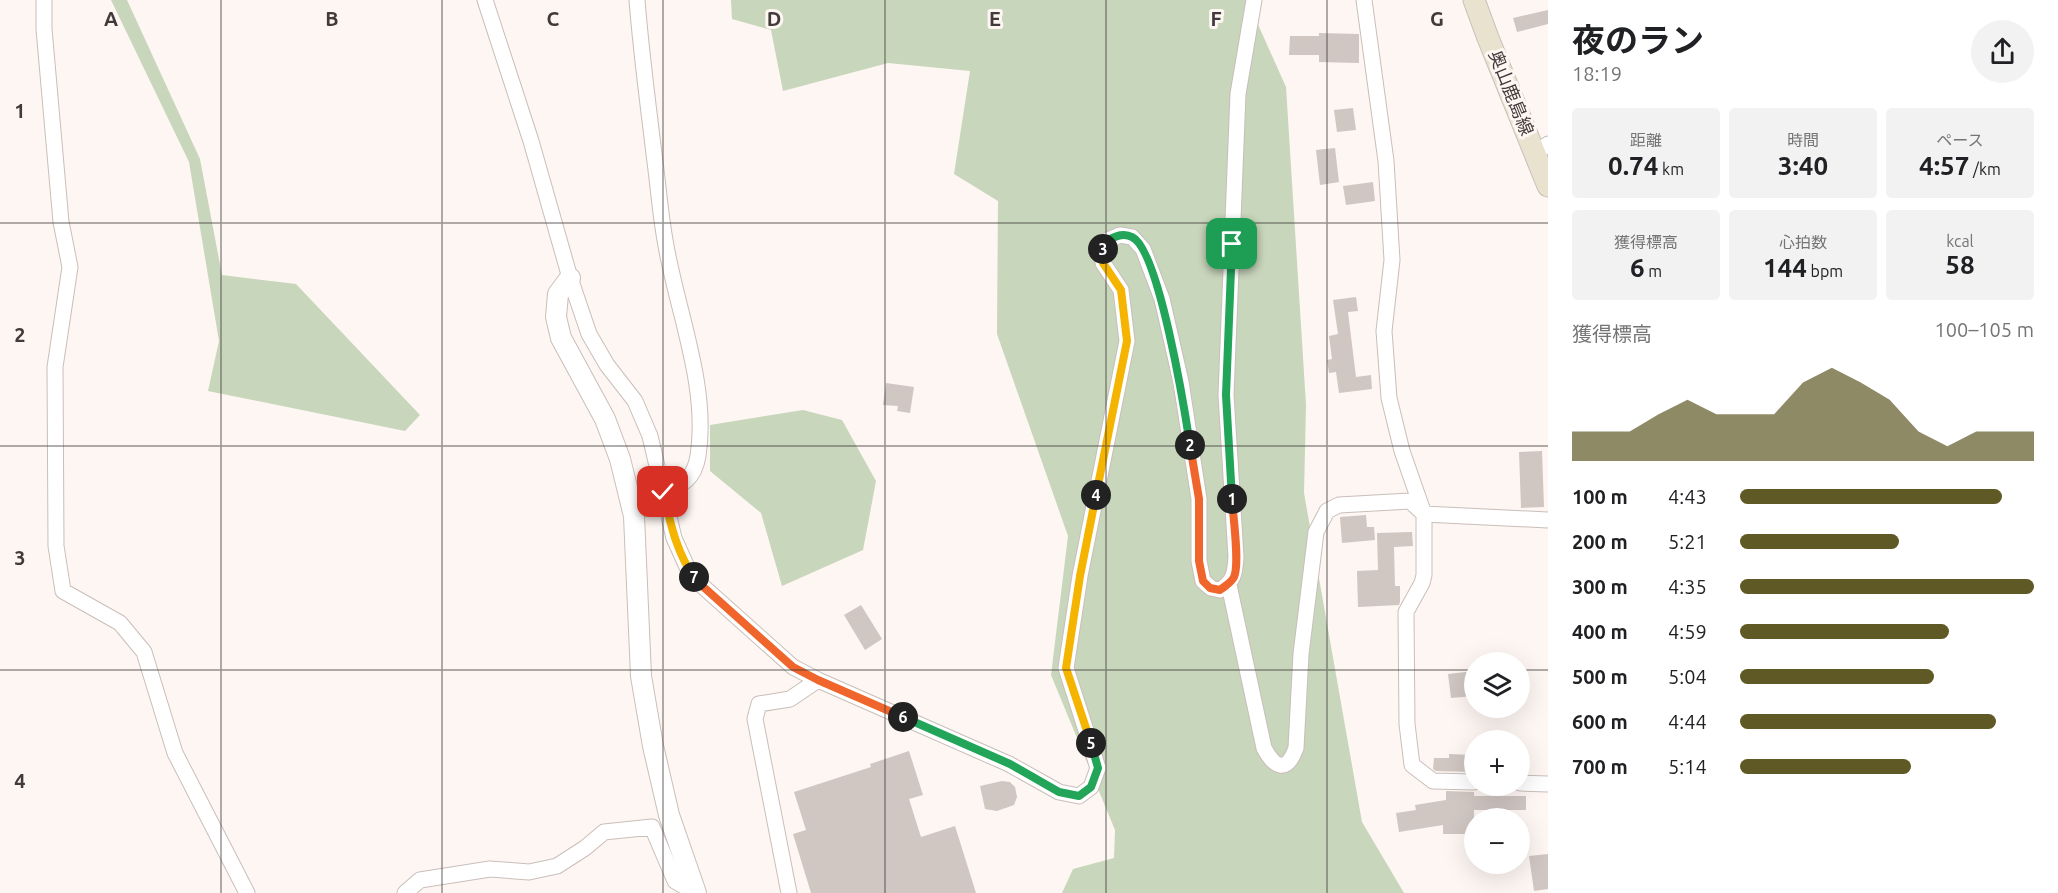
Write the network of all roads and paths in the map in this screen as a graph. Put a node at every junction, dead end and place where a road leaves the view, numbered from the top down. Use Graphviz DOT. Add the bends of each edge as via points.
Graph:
graph roads {
  1 [pos="44,0"];
  2 [pos="485,0"];
  3 [pos="637,0"];
  4 [pos="1254,0"];
  5 [pos="1364,0"];
  6 [pos="1474,0"];
  7 [pos="1542,149"];
  8 [pos="1548,186"];
  9 [pos="570,278"];
  10 [pos="663,492"];
  11 [pos="1424,514"];
  12 [pos="1548,520"];
  13 [pos="1228,585"];
  14 [pos="818,680"];
  15 [pos="1464,782"];
  16 [pos="1530,783"];
  17 [pos="1548,784"];
  18 [pos="247,893"];
  19 [pos="405,893"];
  20 [pos="695,893"];
  21 [pos="789,893"];
  1 -- 18 [label="street" via="61,222 70,267 55,367 56,546 63,591 120,623 144,652 175,753"];
  2 -- 9 [label="street"];
  3 -- 10 [label="street" via="665,241 699,408 698,456 692,475 683,485"];
  4 -- 13 [label="street" via="1238,93 1226,395 1236,557 1235,576"];
  5 -- 11 [label="street" via="1386,161 1392,260 1384,331 1389,398"];
  6 -- 7 [label="main road, 奥山鹿島線" via="1488,38"];
  7 -- 8 [label="main road, 奥山鹿島線"];
  9 -- 10 [label="street" via="589,334 635,401 650,436"];
  9 -- 20 [label="street" via="558,294 556,317 561,338 605,419 634,516 641,676 669,815"];
  10 -- 14 [label="street" via="674,538 699,583 793,667"];
  11 -- 12 [label="street"];
  11 -- 13 [label="street" via="1410,501 1339,505 1327,511 1316,532 1301,654 1296,748 1292,760 1285,765 1278,766 1270,760 1264,748"];
  11 -- 15 [label="street" via="1424,575 1406,612 1407,724 1412,765 1433,781"];
  13 -- 14 [label="street" via="1220,590 1203,581 1199,561 1199,499 1181,381 1164,309 1143,249 1132,237 1120,235 1103,245 1103,263 1121,290 1127,341 1080,576 1066,668 1098,768 1091,787 1079,796 1059,792 1010,764"];
  14 -- 21 [label="street" via="790,699 759,704 755,719"];
  16 -- 17 [label="street"];
  19 -- 20 [label="street" via="420,880 490,869 529,872 557,866 604,832 652,827 675,881"];
}
